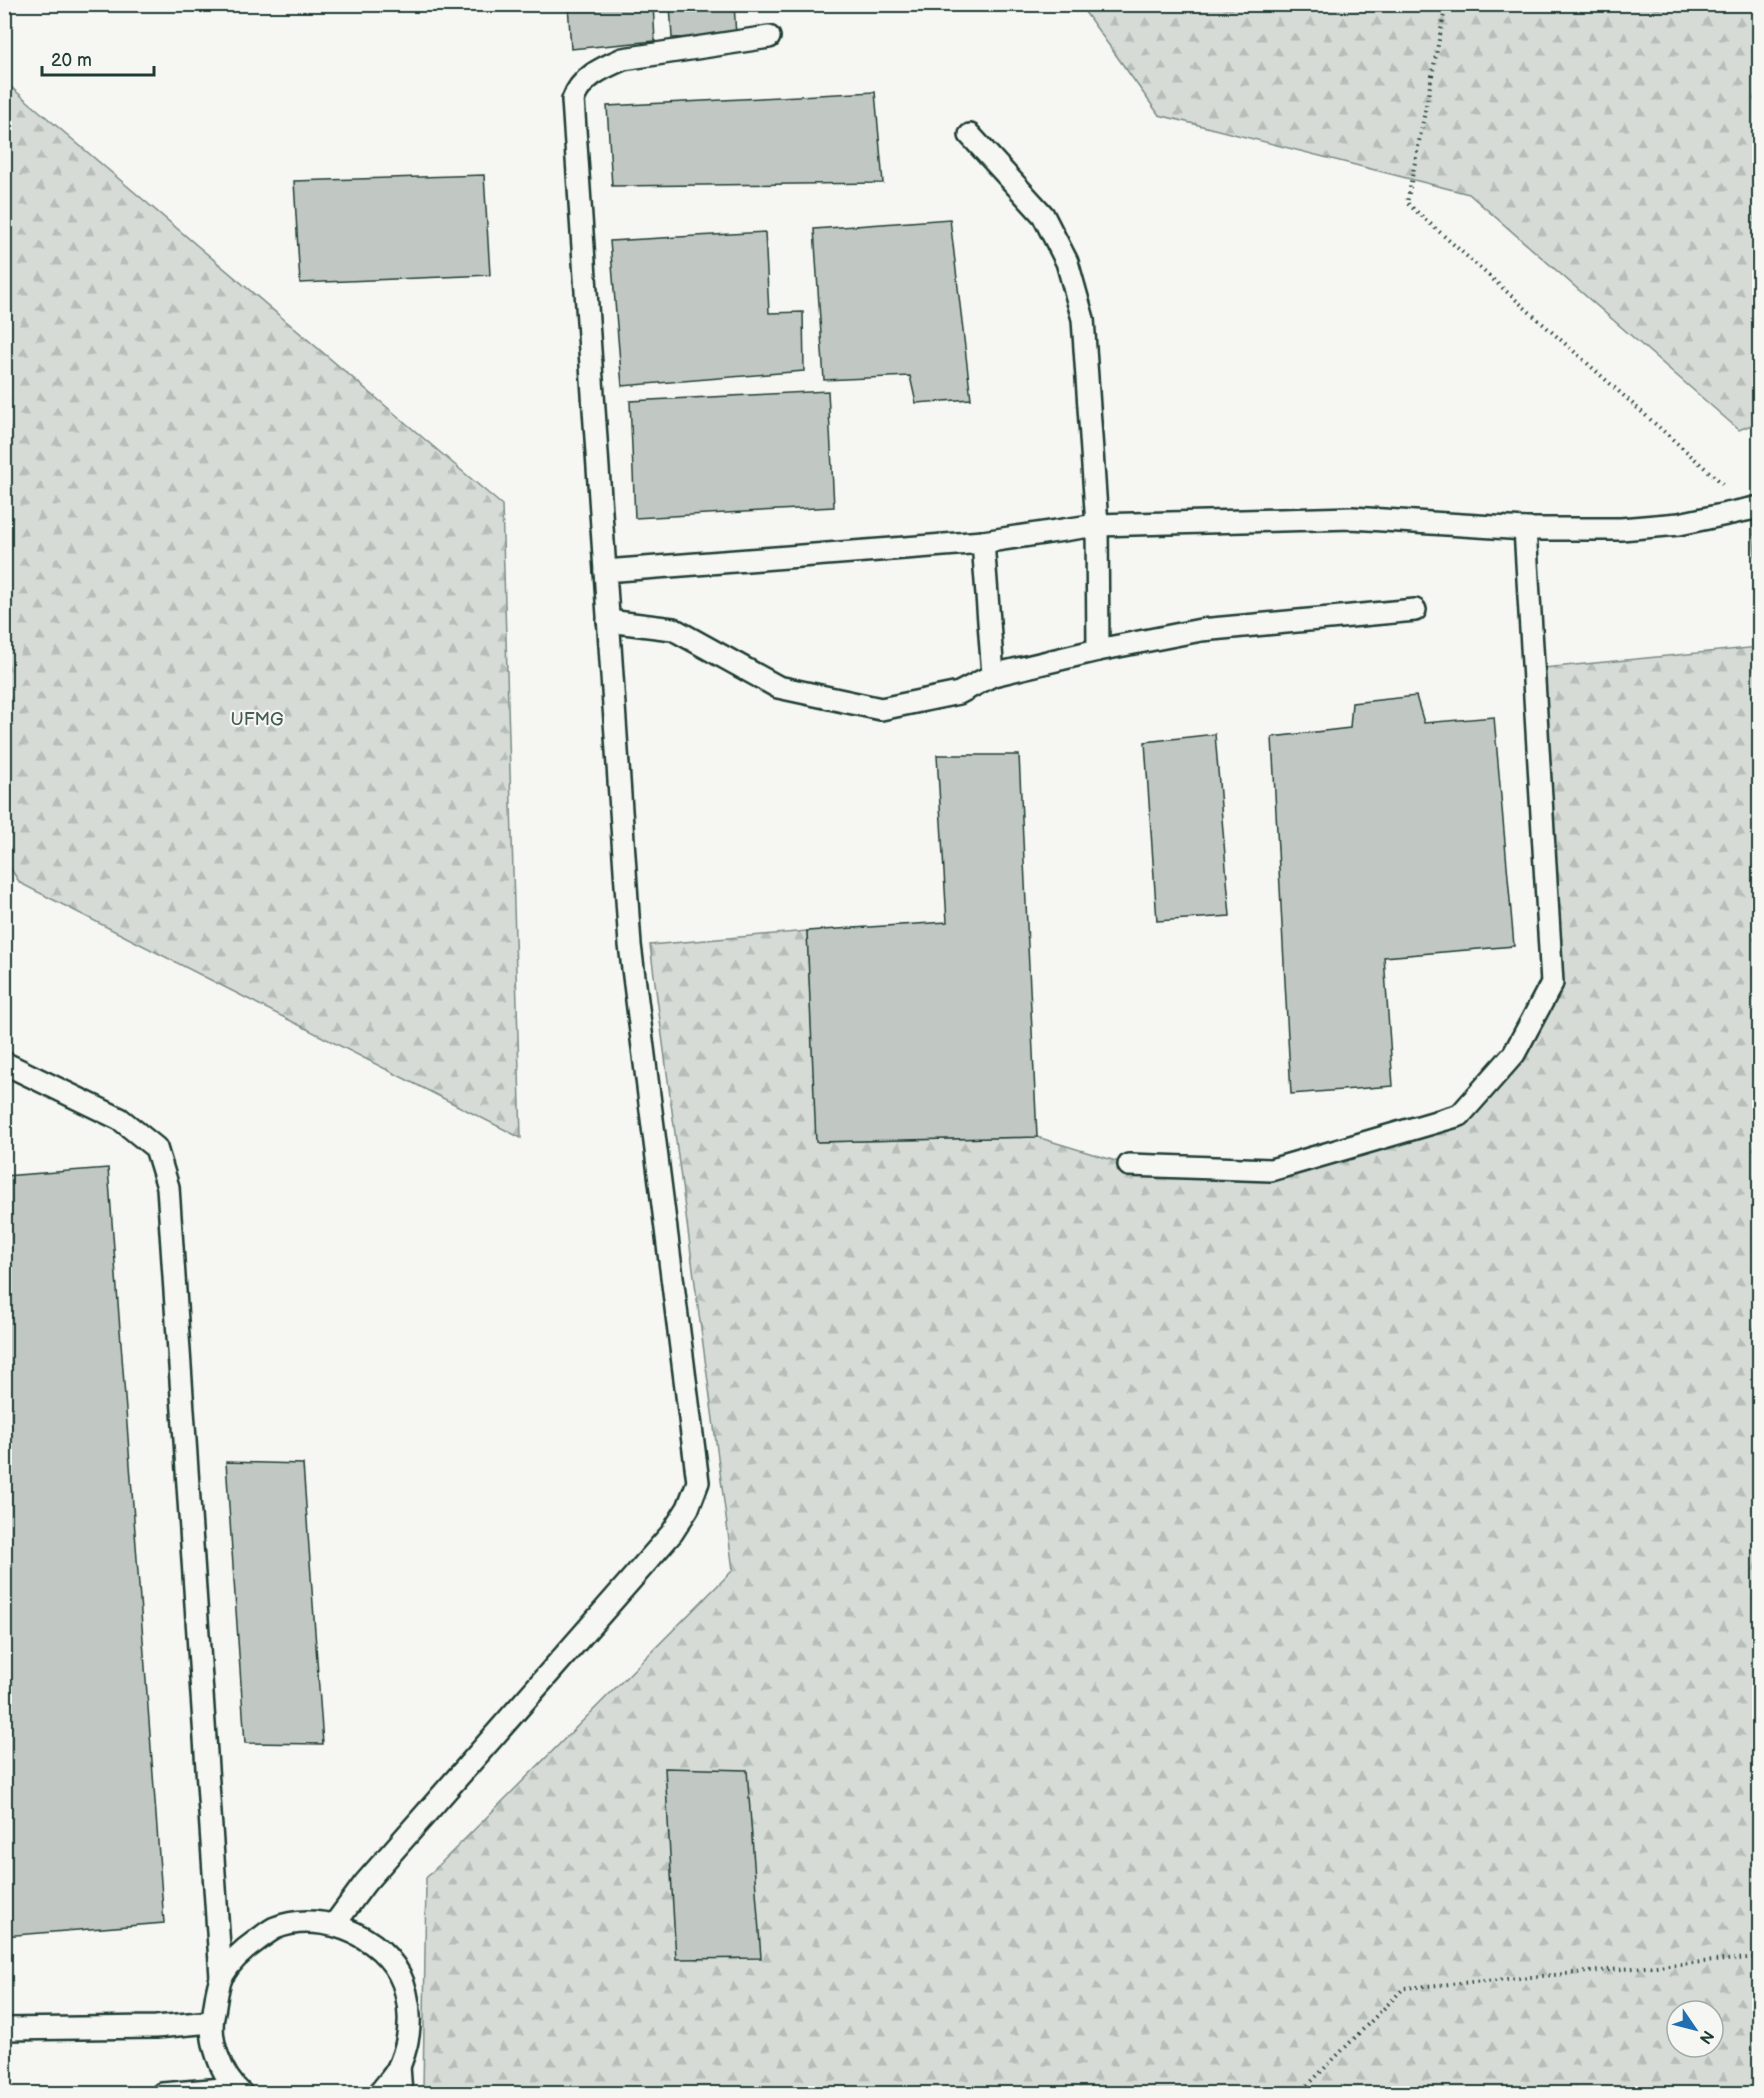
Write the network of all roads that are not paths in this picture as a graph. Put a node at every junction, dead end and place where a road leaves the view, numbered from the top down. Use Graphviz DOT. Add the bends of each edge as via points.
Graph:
graph roads {
  1 [pos="769,37"];
  2 [pos="970,135"];
  3 [pos="1755,508"];
  4 [pos="1098,525"];
  5 [pos="1525,529"];
  6 [pos="983,542"];
  7 [pos="605,572"];
  8 [pos="1415,610"];
  9 [pos="608,621"];
  10 [pos="1098,650"];
  11 [pos="993,675"];
  12 [pos="4,1063"];
  13 [pos="1129,1165"];
  14 [pos="334,1924"];
  15 [pos="221,1977"];
  16 [pos="211,2022"];
  17 [pos="4,2029"];
  18 [pos="399,2066"];
  19 [pos="239,2091"];
  20 [pos="162,2094"];
  21 [pos="378,2094"];
  22 [pos="401,2094"];
  1 -- 7 [label="lane" via="623,59 585,80 573,100"];
  2 -- 4 [label="lane" via="1043,215 1067,262 1083,319"];
  3 -- 5 [label="lane" via="1679,524 1621,529"];
  4 -- 5 [label="lane" via="1352,518"];
  4 -- 6 [label="lane"];
  4 -- 10 [label="lane"];
  5 -- 13 [label="lane" via="1552,983 1514,1054 1460,1115 1282,1167 1271,1170"];
  6 -- 7 [label="lane"];
  6 -- 11 [label="lane"];
  7 -- 9 [label="lane"];
  8 -- 10 [label="lane" via="1201,630"];
  9 -- 11 [label="lane" via="673,628 778,687 881,709 959,693"];
  9 -- 14 [label="lane" via="630,945 698,1482 672,1533 365,1882"];
  10 -- 11 [label="lane"];
  12 -- 15 [label="lane" via="120,1119 156,1148 168,1187"];
  14 -- 15 [label="lane" via="309,1922 276,1928 242,1950"];
  14 -- 18 [label="lane" via="365,1938 391,1961 406,1992 410,2033"];
  15 -- 16 [label="lane"];
  16 -- 17 [label="lane" via="156,2027"];
  16 -- 19 [label="lane" via="217,2057"];
  18 -- 21 [label="lane"];
  18 -- 22 [label="lane"];
  19 -- 20 [label="lane"];
}
